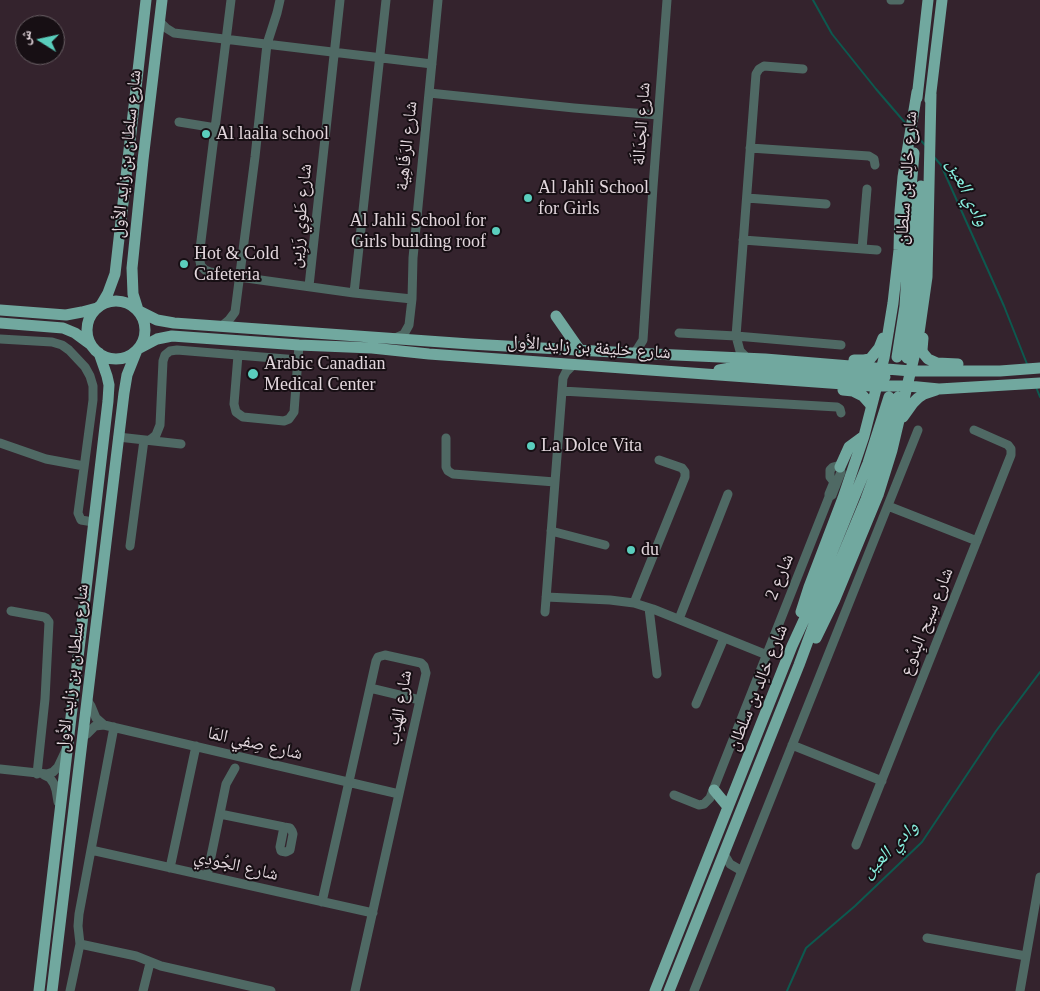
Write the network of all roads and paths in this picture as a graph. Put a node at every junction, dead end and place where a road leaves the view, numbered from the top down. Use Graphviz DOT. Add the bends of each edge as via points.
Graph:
graph roads {
  1 [pos="146,0"];
  2 [pos="162,0"];
  3 [pos="231,0"];
  4 [pos="280,0"];
  5 [pos="340,0"];
  6 [pos="386,0"];
  7 [pos="438,0"];
  8 [pos="668,0"];
  9 [pos="891,0"];
  10 [pos="900,0"];
  11 [pos="928,0"];
  12 [pos="942,0"];
  13 [pos="159,21"];
  14 [pos="174,33"];
  15 [pos="226,40"];
  16 [pos="156,43"];
  17 [pos="268,44"];
  18 [pos="335,53"];
  19 [pos="380,58"];
  20 [pos="432,64"];
  21 [pos="803,69"];
  22 [pos="429,93"];
  23 [pos="658,116"];
  24 [pos="179,122"];
  25 [pos="216,128"];
  26 [pos="750,148"];
  27 [pos="875,165"];
  28 [pos="867,188"];
  29 [pos="746,198"];
  30 [pos="826,204"];
  31 [pos="914,212"];
  32 [pos="743,240"];
  33 [pos="862,248"];
  34 [pos="877,250"];
  35 [pos="897,265"];
  36 [pos="239,277"];
  37 [pos="926,277"];
  38 [pos="309,286"];
  39 [pos="354,293"];
  40 [pos="412,299"];
  41 [pos="99,306"];
  42 [pos="0,310"];
  43 [pos="139,311"];
  44 [pos="235,312"];
  45 [pos="556,316"];
  46 [pos="0,323"];
  47 [pos="409,325"];
  48 [pos="222,326"];
  49 [pos="246,328"];
  50 [pos="679,333"];
  51 [pos="395,338"];
  52 [pos="737,338"];
  53 [pos="0,339"];
  54 [pos="418,340"];
  55 [pos="643,340"];
  56 [pos="90,344"];
  57 [pos="299,345"];
  58 [pos="841,345"];
  59 [pos="138,349"];
  60 [pos="579,349"];
  61 [pos="98,353"];
  62 [pos="631,353"];
  63 [pos="654,354"];
  64 [pos="238,355"];
  65 [pos="723,358"];
  66 [pos="902,358"];
  67 [pos="750,359"];
  68 [pos="765,359"];
  69 [pos="298,360"];
  70 [pos="553,362"];
  71 [pos="574,364"];
  72 [pos="1040,368"];
  73 [pos="997,371"];
  74 [pos="702,373"];
  75 [pos="735,376"];
  76 [pos="879,377"];
  77 [pos="563,378"];
  78 [pos="909,378"];
  79 [pos="1040,383"];
  80 [pos="939,389"];
  81 [pos="562,391"];
  82 [pos="872,409"];
  83 [pos="841,413"];
  84 [pos="899,425"];
  85 [pos="918,430"];
  86 [pos="974,430"];
  87 [pos="864,436"];
  88 [pos="118,437"];
  89 [pos="446,438"];
  90 [pos="147,440"];
  91 [pos="0,443"];
  92 [pos="181,444"];
  93 [pos="659,460"];
  94 [pos="84,466"];
  95 [pos="840,467"];
  96 [pos="555,482"];
  97 [pos="728,494"];
  98 [pos="888,506"];
  99 [pos="94,522"];
  100 [pos="551,532"];
  101 [pos="977,540"];
  102 [pos="605,545"];
  103 [pos="130,546"];
  104 [pos="546,597"];
  105 [pos="634,604"];
  106 [pos="649,608"];
  107 [pos="11,612"];
  108 [pos="545,612"];
  109 [pos="679,620"];
  110 [pos="724,638"];
  111 [pos="792,646"];
  112 [pos="767,655"];
  113 [pos="799,665"];
  114 [pos="657,674"];
  115 [pos="370,688"];
  116 [pos="87,700"];
  117 [pos="420,700"];
  118 [pos="696,704"];
  119 [pos="104,725"];
  120 [pos="114,727"];
  121 [pos="82,736"];
  122 [pos="792,745"];
  123 [pos="196,746"];
  124 [pos="67,748"];
  125 [pos="0,768"];
  126 [pos="235,768"];
  127 [pos="40,774"];
  128 [pos="882,781"];
  129 [pos="348,782"];
  130 [pos="714,790"];
  131 [pos="399,794"];
  132 [pos="674,795"];
  133 [pos="728,807"];
  134 [pos="60,808"];
  135 [pos="220,814"];
  136 [pos="284,827"];
  137 [pos="856,845"];
  138 [pos="91,850"];
  139 [pos="724,854"];
  140 [pos="170,868"];
  141 [pos="717,870"];
  142 [pos="740,870"];
  143 [pos="207,876"];
  144 [pos="1040,876"];
  145 [pos="322,902"];
  146 [pos="373,914"];
  147 [pos="926,938"];
  148 [pos="80,944"];
  149 [pos="1026,956"];
  150 [pos="150,962"];
  151 [pos="39,991"];
  152 [pos="52,991"];
  153 [pos="70,991"];
  154 [pos="143,991"];
  155 [pos="271,991"];
  156 [pos="356,991"];
  157 [pos="655,991"];
  158 [pos="669,991"];
  159 [pos="694,991"];
  160 [pos="1020,991"];
  1 -- 41 [label="main road, شارع سلطان بن زايد الأول" via="115,274"];
  2 -- 13 [label="main road, شارع سلطان بن زايد الأول"];
  3 -- 15 [label="street"];
  4 -- 17 [label="street"];
  5 -- 18 [label="street, شارع طَوِي رَزِين"];
  6 -- 19 [label="street"];
  7 -- 20 [label="street, شارع الرَفَاهِية"];
  8 -- 23 [label="street, شارع الجَدَالَة"];
  9 -- 10 [label="street"];
  11 -- 31 [label="main road, شارع خالِد بن سلطان" via="917,92"];
  12 -- 31 [label="main road, شارع خالِد بن سلطان"];
  13 -- 14 [label="street"];
  13 -- 16 [label="main road, شارع سلطان بن زايد الأول"];
  14 -- 15 [label="street"];
  14 -- 16 [label="street"];
  15 -- 17 [label="street"];
  15 -- 25 [label="street"];
  16 -- 43 [label="main road, شارع سلطان بن زايد الأول" via="132,268 132,286"];
  17 -- 18 [label="street"];
  17 -- 36 [label="street"];
  18 -- 19 [label="street"];
  18 -- 38 [label="street, شارع طَوِي رَزِين"];
  19 -- 20 [label="street"];
  19 -- 39 [label="street"];
  20 -- 22 [label="street, شارع الرَفَاهِية"];
  21 -- 26 [label="street" via="764,66 757,71"];
  22 -- 23 [label="street"];
  22 -- 40 [label="street, شارع الرَفَاهِية" via="412,258"];
  23 -- 55 [label="street, شارع الجَدَالَة"];
  24 -- 25 [label="street"];
  25 -- 36 [label="street" via="199,260 208,272"];
  26 -- 27 [label="street" via="870,156"];
  26 -- 29 [label="street"];
  28 -- 33 [label="street"];
  29 -- 30 [label="street"];
  29 -- 32 [label="street"];
  31 -- 35 [label="main road"];
  31 -- 37 [label="main road"];
  31 -- 66 [label="main road, شارع خالِد بن سلطان"];
  32 -- 33 [label="street"];
  32 -- 52 [label="street"];
  33 -- 34 [label="street"];
  35 -- 68 [label="main road" via="882,342 870,358 797,356"];
  35 -- 76 [label="main road" via="890,328"];
  36 -- 38 [label="street"];
  36 -- 44 [label="street"];
  37 -- 73 [label="main road" via="928,300 921,347 923,353 938,363 975,365"];
  37 -- 78 [label="main road" via="922,319"];
  38 -- 39 [label="street"];
  39 -- 40 [label="street"];
  40 -- 47 [label="street, شارع الرَفَاهِية"];
  41 -- 42 [label="main road" via="58,315"];
  41 -- 43 [label="main road" via="108,301 121,301"];
  41 -- 56 [label="main road" via="87,324"];
  43 -- 48 [label="main road, شارع خليفة بن زايد الأول" via="164,322"];
  43 -- 59 [label="main road" via="145,328"];
  44 -- 48 [label="street"];
  44 -- 49 [label="street"];
  45 -- 60 [label="main road"];
  46 -- 56 [label="main road" via="63,328"];
  47 -- 51 [label="street" via="404,334"];
  47 -- 54 [label="street"];
  48 -- 49 [label="main road, شارع خليفة بن زايد الأول"];
  49 -- 51 [label="main road, شارع خليفة بن زايد الأول"];
  50 -- 52 [label="street"];
  51 -- 54 [label="main road, شارع خليفة بن زايد الأول"];
  52 -- 58 [label="street"];
  52 -- 65 [label="street" via="732,354"];
  52 -- 67 [label="street" via="742,353"];
  53 -- 94 [label="street" via="57,343 70,350 88,372 93,400"];
  54 -- 60 [label="main road, شارع خليفة بن زايد الأول"];
  55 -- 62 [label="street"];
  55 -- 63 [label="street"];
  56 -- 61 [label="main road"];
  57 -- 59 [label="main road, شارع خليفة بن زايد الأول" via="172,336 157,339"];
  57 -- 69 [label="street"];
  57 -- 70 [label="main road, شارع خليفة بن زايد الأول"];
  59 -- 61 [label="main road" via="121,358 109,358"];
  59 -- 88 [label="main road, شارع سلطان بن زايد الأول" via="125,384"];
  60 -- 62 [label="main road, شارع خليفة بن زايد الأول"];
  61 -- 99 [label="main road, شارع سلطان بن زايد الأول" via="107,376 109,393"];
  62 -- 63 [label="main road, شارع خليفة بن زايد الأول"];
  63 -- 65 [label="main road, شارع خليفة بن زايد الأول"];
  64 -- 69 [label="street"];
  64 -- 69 [label="street" via="236,412 243,417 282,421 289,419 294,412"];
  64 -- 90 [label="street" via="177,350 165,355 160,425"];
  65 -- 67 [label="main road, شارع خليفة بن زايد الأول"];
  67 -- 68 [label="main road, شارع خليفة بن زايد الأول"];
  68 -- 76 [label="main road, شارع خليفة بن زايد الأول"];
  70 -- 71 [label="main road, شارع خليفة بن زايد الأول"];
  70 -- 77 [label="street"];
  71 -- 74 [label="main road, شارع خليفة بن زايد الأول"];
  71 -- 77 [label="street"];
  72 -- 73 [label="main road"];
  73 -- 78 [label="main road" via="966,379"];
  74 -- 75 [label="main road, شارع خليفة بن زايد الأول"];
  74 -- 76 [label="main road" via="736,367"];
  75 -- 76 [label="main road, شارع خليفة بن زايد الأول"];
  75 -- 82 [label="main road" via="765,384 853,390 863,396"];
  76 -- 78 [label="main road, شارع خليفة بن زايد الأول"];
  76 -- 78 [label="main road, شارع خليفة بن زايد الأول"];
  76 -- 82 [label="main road"];
  77 -- 81 [label="street"];
  78 -- 80 [label="main road, شارع خليفة بن زايد الأول"];
  78 -- 84 [label="main road"];
  79 -- 80 [label="main road, شارع خليفة بن زايد الأول"];
  80 -- 84 [label="main road" via="924,394 913,403"];
  81 -- 83 [label="street" via="837,407"];
  81 -- 96 [label="street"];
  82 -- 87 [label="main road"];
  84 -- 113 [label="main road" via="862,534 824,622"];
  85 -- 98 [label="street"];
  86 -- 101 [label="street, شارع سِيح البِدُوع" via="1006,443 1011,452"];
  87 -- 95 [label="main road" via="849,447"];
  87 -- 111 [label="main road" via="809,586"];
  88 -- 90 [label="street"];
  88 -- 116 [label="main road, شارع سلطان بن زايد الأول"];
  89 -- 96 [label="street" via="445,465 453,474"];
  90 -- 92 [label="street"];
  90 -- 103 [label="street"];
  91 -- 94 [label="street" via="52,461"];
  93 -- 105 [label="street" via="682,468 685,477"];
  94 -- 99 [label="street" via="78,514 81,520"];
  95 -- 112 [label="street, شارع 2" via="841,472"];
  96 -- 100 [label="street"];
  97 -- 109 [label="street"];
  98 -- 101 [label="street"];
  98 -- 122 [label="street"];
  99 -- 124 [label="main road, شارع سلطان بن زايد الأول"];
  100 -- 102 [label="street"];
  100 -- 104 [label="street"];
  101 -- 128 [label="street, شارع سِيح البِدُوع"];
  104 -- 105 [label="street"];
  104 -- 108 [label="street"];
  105 -- 106 [label="street"];
  106 -- 109 [label="street"];
  106 -- 114 [label="street"];
  107 -- 127 [label="street" via="44,617 49,622"];
  109 -- 110 [label="street"];
  110 -- 112 [label="street"];
  110 -- 118 [label="street"];
  111 -- 113 [label="main road, شارع خالِد بن سلطان" via="894,397 877,468"];
  111 -- 133 [label="main road, شارع خالِد بن سلطان"];
  112 -- 130 [label="street, شارع 2"];
  113 -- 139 [label="main road, شارع خالِد بن سلطان"];
  115 -- 117 [label="street"];
  115 -- 117 [label="street, شارع الهَدِب" via="376,660 380,656 418,662 426,673"];
  115 -- 129 [label="street, شارع الهَدِب"];
  116 -- 119 [label="street" via="96,718"];
  116 -- 121 [label="main road, شارع سلطان بن زايد الأول"];
  117 -- 131 [label="street, شارع الهَدِب"];
  119 -- 120 [label="street, شارع صِفِي المَا"];
  119 -- 121 [label="street" via="95,726"];
  120 -- 123 [label="street, شارع صِفِي المَا"];
  120 -- 138 [label="street"];
  121 -- 152 [label="main road, شارع سلطان بن زايد الأول"];
  122 -- 128 [label="street"];
  122 -- 142 [label="street"];
  123 -- 129 [label="street, شارع صِفِي المَا"];
  123 -- 140 [label="street"];
  124 -- 127 [label="street" via="56,770"];
  124 -- 134 [label="main road, شارع سلطان بن زايد الأول"];
  125 -- 127 [label="street"];
  126 -- 135 [label="street" via="226,784"];
  127 -- 134 [label="street" via="50,778 54,784"];
  128 -- 137 [label="street, شارع سِيح البِدُوع"];
  129 -- 131 [label="street, شارع صِفِي المَا"];
  129 -- 145 [label="street, شارع الهَدِب"];
  130 -- 132 [label="street, شارع 2" via="702,805"];
  130 -- 133 [label="main road"];
  131 -- 146 [label="street, شارع الهَدِب"];
  133 -- 157 [label="main road, شارع خالِد بن سلطان"];
  134 -- 151 [label="main road, شارع سلطان بن زايد الأول"];
  135 -- 136 [label="street"];
  135 -- 143 [label="street"];
  138 -- 140 [label="street, شارع الجُودِي"];
  138 -- 148 [label="street" via="78,920"];
  139 -- 141 [label="main road, شارع خالِد بن سلطان"];
  139 -- 142 [label="street" via="730,864"];
  140 -- 143 [label="street, شارع الجُودِي"];
  141 -- 142 [label="street"];
  141 -- 158 [label="main road, شارع خالِد بن سلطان"];
  142 -- 159 [label="street"];
  143 -- 145 [label="street, شارع الجُودِي"];
  144 -- 149 [label="street"];
  145 -- 146 [label="street, شارع الجُودِي"];
  146 -- 156 [label="street, شارع الهَدِب"];
  147 -- 149 [label="street"];
  148 -- 150 [label="street"];
  148 -- 153 [label="street"];
  149 -- 160 [label="street"];
  150 -- 154 [label="street"];
  150 -- 155 [label="street"];
}
